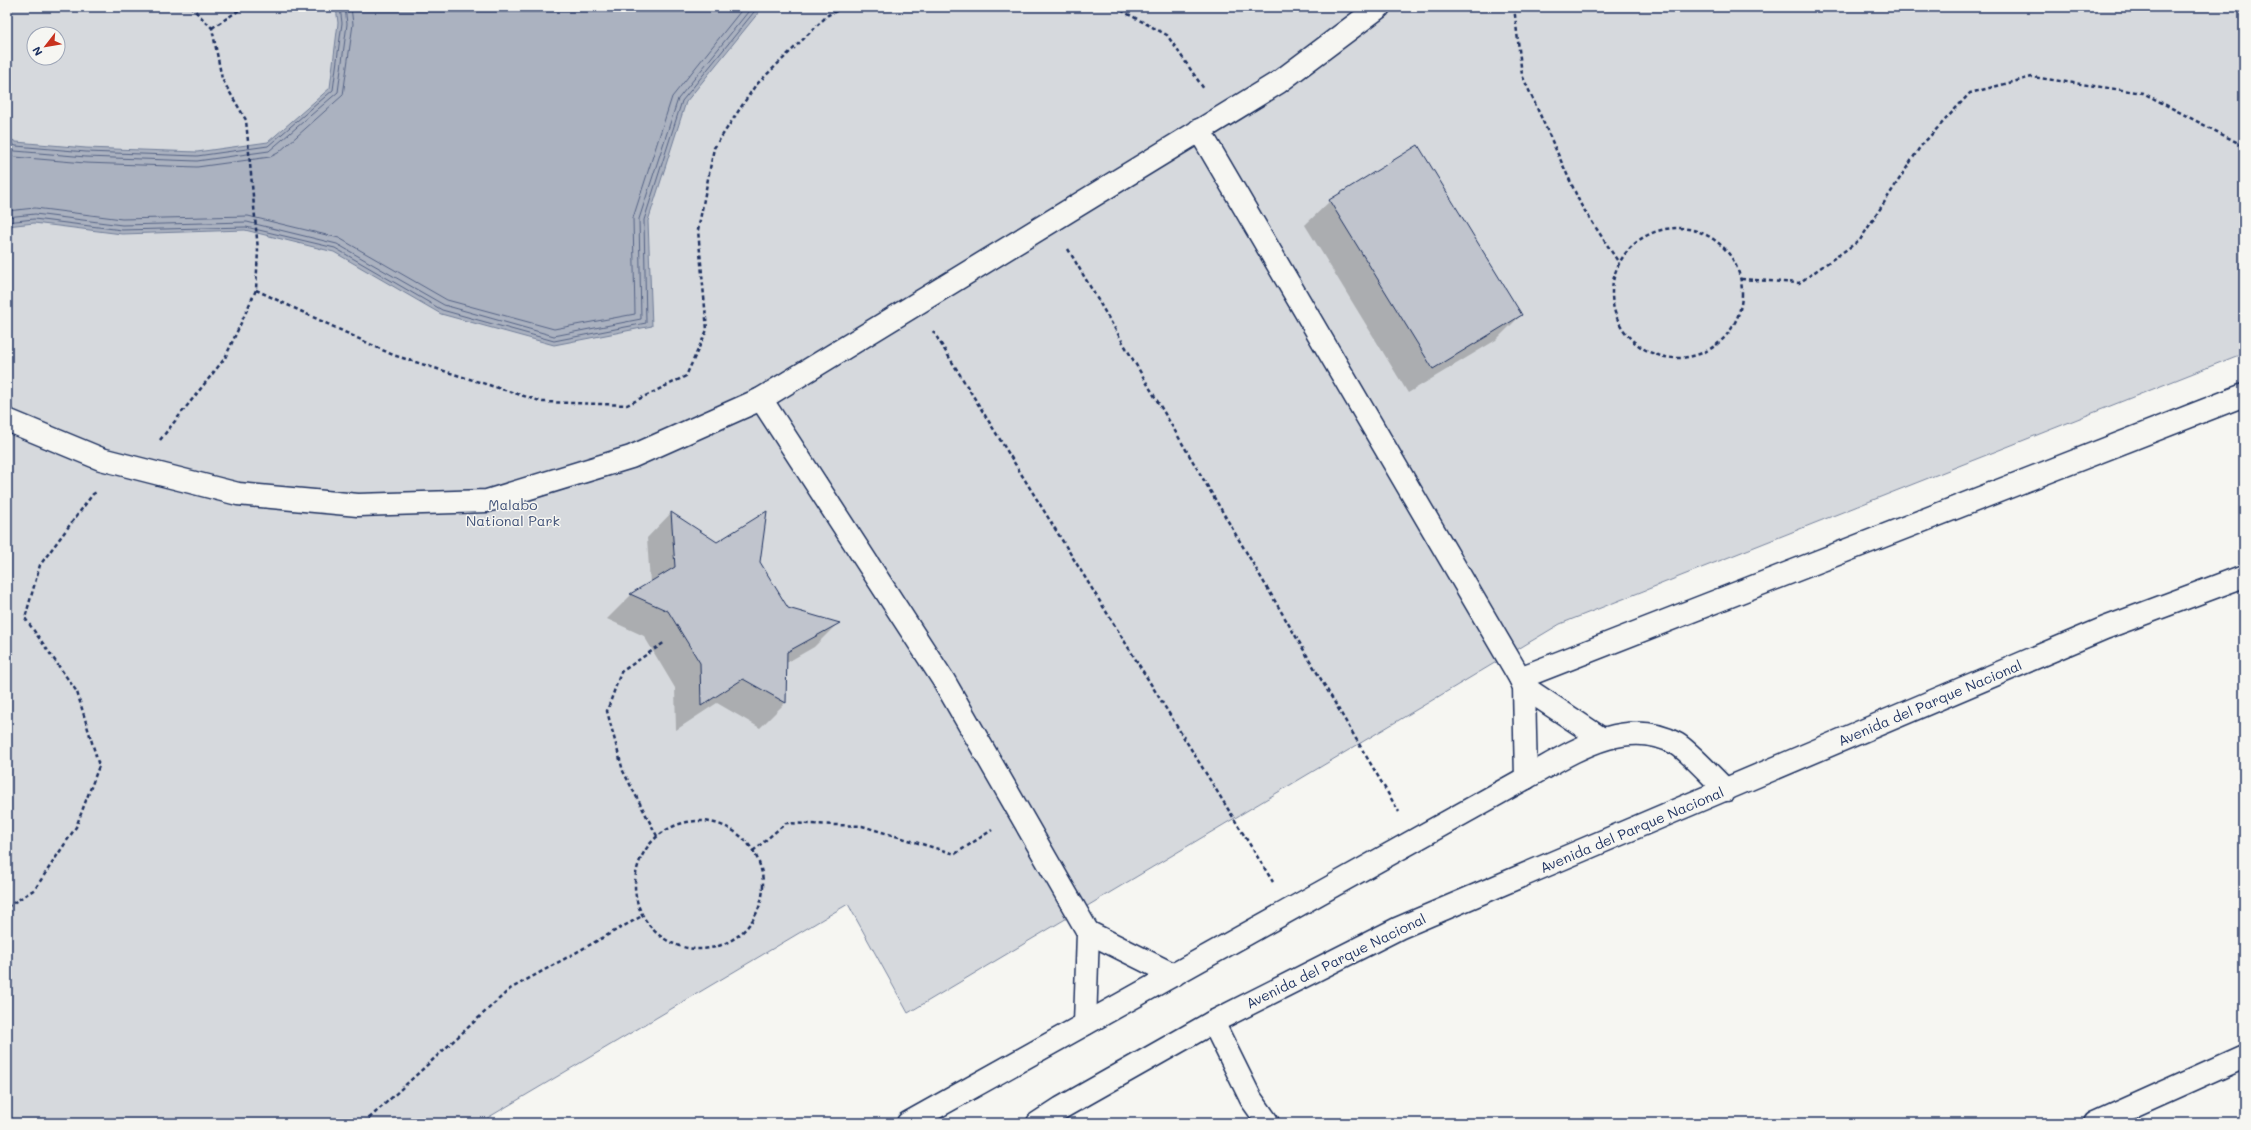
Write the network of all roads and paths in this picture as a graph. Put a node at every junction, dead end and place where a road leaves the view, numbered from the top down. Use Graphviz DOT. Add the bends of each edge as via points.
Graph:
graph roads {
  1 [pos="191,7"];
  2 [pos="244,7"];
  3 [pos="845,7"];
  4 [pos="1115,7"];
  5 [pos="1379,7"];
  6 [pos="1514,7"];
  7 [pos="212,28"];
  8 [pos="1223,115"];
  9 [pos="1199,130"];
  10 [pos="2244,146"];
  11 [pos="1052,221"];
  12 [pos="1619,263"];
  13 [pos="1741,279"];
  14 [pos="256,290"];
  15 [pos="916,304"];
  16 [pos="2244,395"];
  17 [pos="761,399"];
  18 [pos="7,420"];
  19 [pos="138,468"];
  20 [pos="2244,576"];
  21 [pos="665,642"];
  22 [pos="1522,682"];
  23 [pos="1602,739"];
  24 [pos="1526,778"];
  25 [pos="1726,790"];
  26 [pos="1019,812"];
  27 [pos="657,836"];
  28 [pos="1415,840"];
  29 [pos="753,851"];
  30 [pos="7,907"];
  31 [pos="1290,910"];
  32 [pos="642,916"];
  33 [pos="1088,932"];
  34 [pos="1174,975"];
  35 [pos="1213,1022"];
  36 [pos="1085,1024"];
  37 [pos="2244,1056"];
  38 [pos="364,1123"];
  39 [pos="908,1123"];
  40 [pos="1038,1123"];
  41 [pos="1268,1123"];
  42 [pos="2095,1123"];
  1 -- 7 [label="path"];
  2 -- 7 [label="path"];
  3 -- 14 [label="path" via="828,15 755,86 714,148 698,230 707,330 686,376 627,405 536,400 393,354"];
  4 -- 8 [label="path" via="1166,35"];
  5 -- 8 [label="street" via="1279,82"];
  6 -- 12 [label="path" via="1522,75 1581,205"];
  7 -- 14 [label="path" via="222,79 246,120 258,250"];
  8 -- 9 [label="street"];
  9 -- 11 [label="street"];
  9 -- 22 [label="street"];
  10 -- 13 [label="path" via="2143,93 2032,77 1970,93 1920,147 1860,240 1799,283"];
  11 -- 15 [label="street"];
  11 -- 28 [label="path"];
  12 -- 13 [label="path" via="1630,248 1645,236 1663,229 1682,228 1700,232 1717,242 1732,258"];
  12 -- 13 [label="path" via="1612,282 1612,302 1618,321 1630,338 1646,350 1664,357 1704,353 1722,341 1735,322 1742,301"];
  14 -- 19 [label="path" via="225,358"];
  15 -- 17 [label="street"];
  15 -- 31 [label="path"];
  16 -- 22 [label="street"];
  17 -- 19 [label="street" via="631,457 487,500 358,505 238,494"];
  17 -- 26 [label="street" via="944,681"];
  18 -- 19 [label="street" via="101,459"];
  19 -- 30 [label="path" via="93,494 40,565 24,618 78,692 99,766 72,833 35,889"];
  20 -- 25 [label="street, Avenida del Parque Nacional" via="2105,628"];
  21 -- 27 [label="path" via="621,672 607,711 622,771"];
  22 -- 23 [label="street"];
  22 -- 24 [label="street"];
  23 -- 24 [label="street"];
  23 -- 25 [label="street" via="1625,733 1651,735 1677,744"];
  24 -- 28 [label="street"];
  25 -- 35 [label="street, Avenida del Parque Nacional" via="1399,928"];
  26 -- 29 [label="path" via="955,854 862,826 786,823"];
  26 -- 33 [label="street"];
  27 -- 29 [label="path" via="676,824 698,820 719,824 739,835"];
  27 -- 32 [label="path" via="643,852 636,873 635,895"];
  28 -- 31 [label="street"];
  29 -- 32 [label="path" via="761,870 763,890 759,909 749,926 734,939 718,947 701,950 684,948 666,941"];
  31 -- 34 [label="street"];
  32 -- 38 [label="path" via="510,989"];
  33 -- 34 [label="street"];
  33 -- 36 [label="street"];
  34 -- 36 [label="street"];
  35 -- 40 [label="street, Avenida del Parque Nacional"];
  35 -- 41 [label="street" via="1251,1099"];
  36 -- 39 [label="street"];
  37 -- 42 [label="street"];
}
